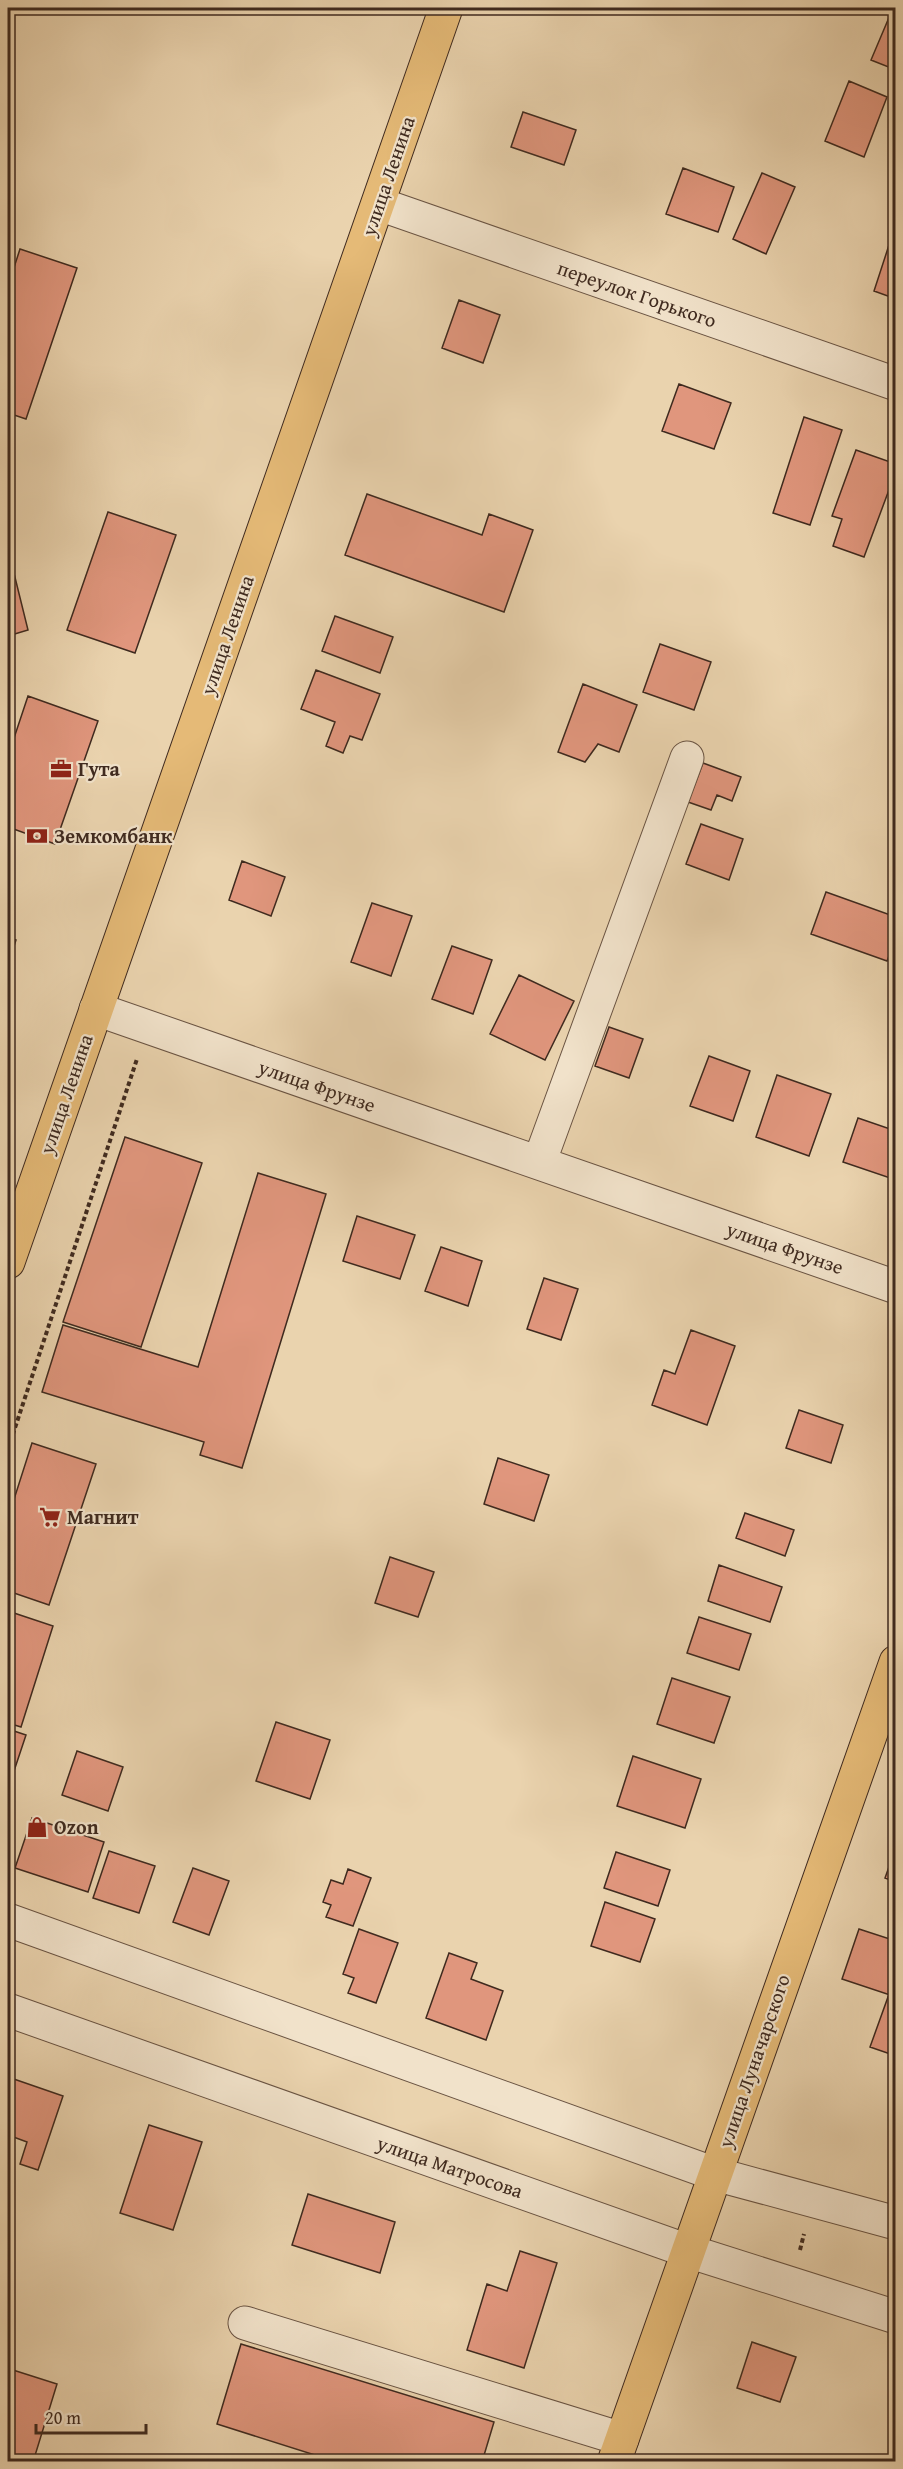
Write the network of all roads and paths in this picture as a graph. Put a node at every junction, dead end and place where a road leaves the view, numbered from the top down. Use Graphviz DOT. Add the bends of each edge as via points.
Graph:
graph roads {
  1 [pos="446,8"];
  2 [pos="379,204"];
  3 [pos="896,384"];
  4 [pos="687,758"];
  5 [pos="96,1009"];
  6 [pos="148,1027"];
  7 [pos="539,1163"];
  8 [pos="8,1262"];
  9 [pos="896,1287"];
  10 [pos="8,1449"];
  11 [pos="896,1662"];
  12 [pos="8,1920"];
  13 [pos="8,2010"];
  14 [pos="715,2174"];
  15 [pos="813,2201"];
  16 [pos="896,2223"];
  17 [pos="688,2251"];
  18 [pos="792,2284"];
  19 [pos="896,2317"];
  20 [pos="245,2323"];
  21 [pos="618,2450"];
  1 -- 2 [label="main road, улица Ленина"];
  2 -- 3 [label="street, переулок Горького"];
  2 -- 5 [label="main road, улица Ленина"];
  4 -- 7 [label="street"];
  5 -- 6 [label="street, улица Фрунзе"];
  5 -- 8 [label="main road, улица Ленина"];
  6 -- 7 [label="street, улица Фрунзе"];
  6 -- 10 [label="path"];
  7 -- 9 [label="street, улица Фрунзе"];
  11 -- 14 [label="main road, улица Луначарского"];
  12 -- 14 [label="street"];
  13 -- 17 [label="street, улица Матросова"];
  14 -- 15 [label="street"];
  14 -- 17 [label="main road, улица Луначарского"];
  15 -- 16 [label="street"];
  15 -- 18 [label="path"];
  17 -- 18 [label="street, улица Матросова"];
  17 -- 21 [label="main road, улица Луначарского"];
  18 -- 19 [label="street, улица Матросова"];
  20 -- 21 [label="street"];
}
